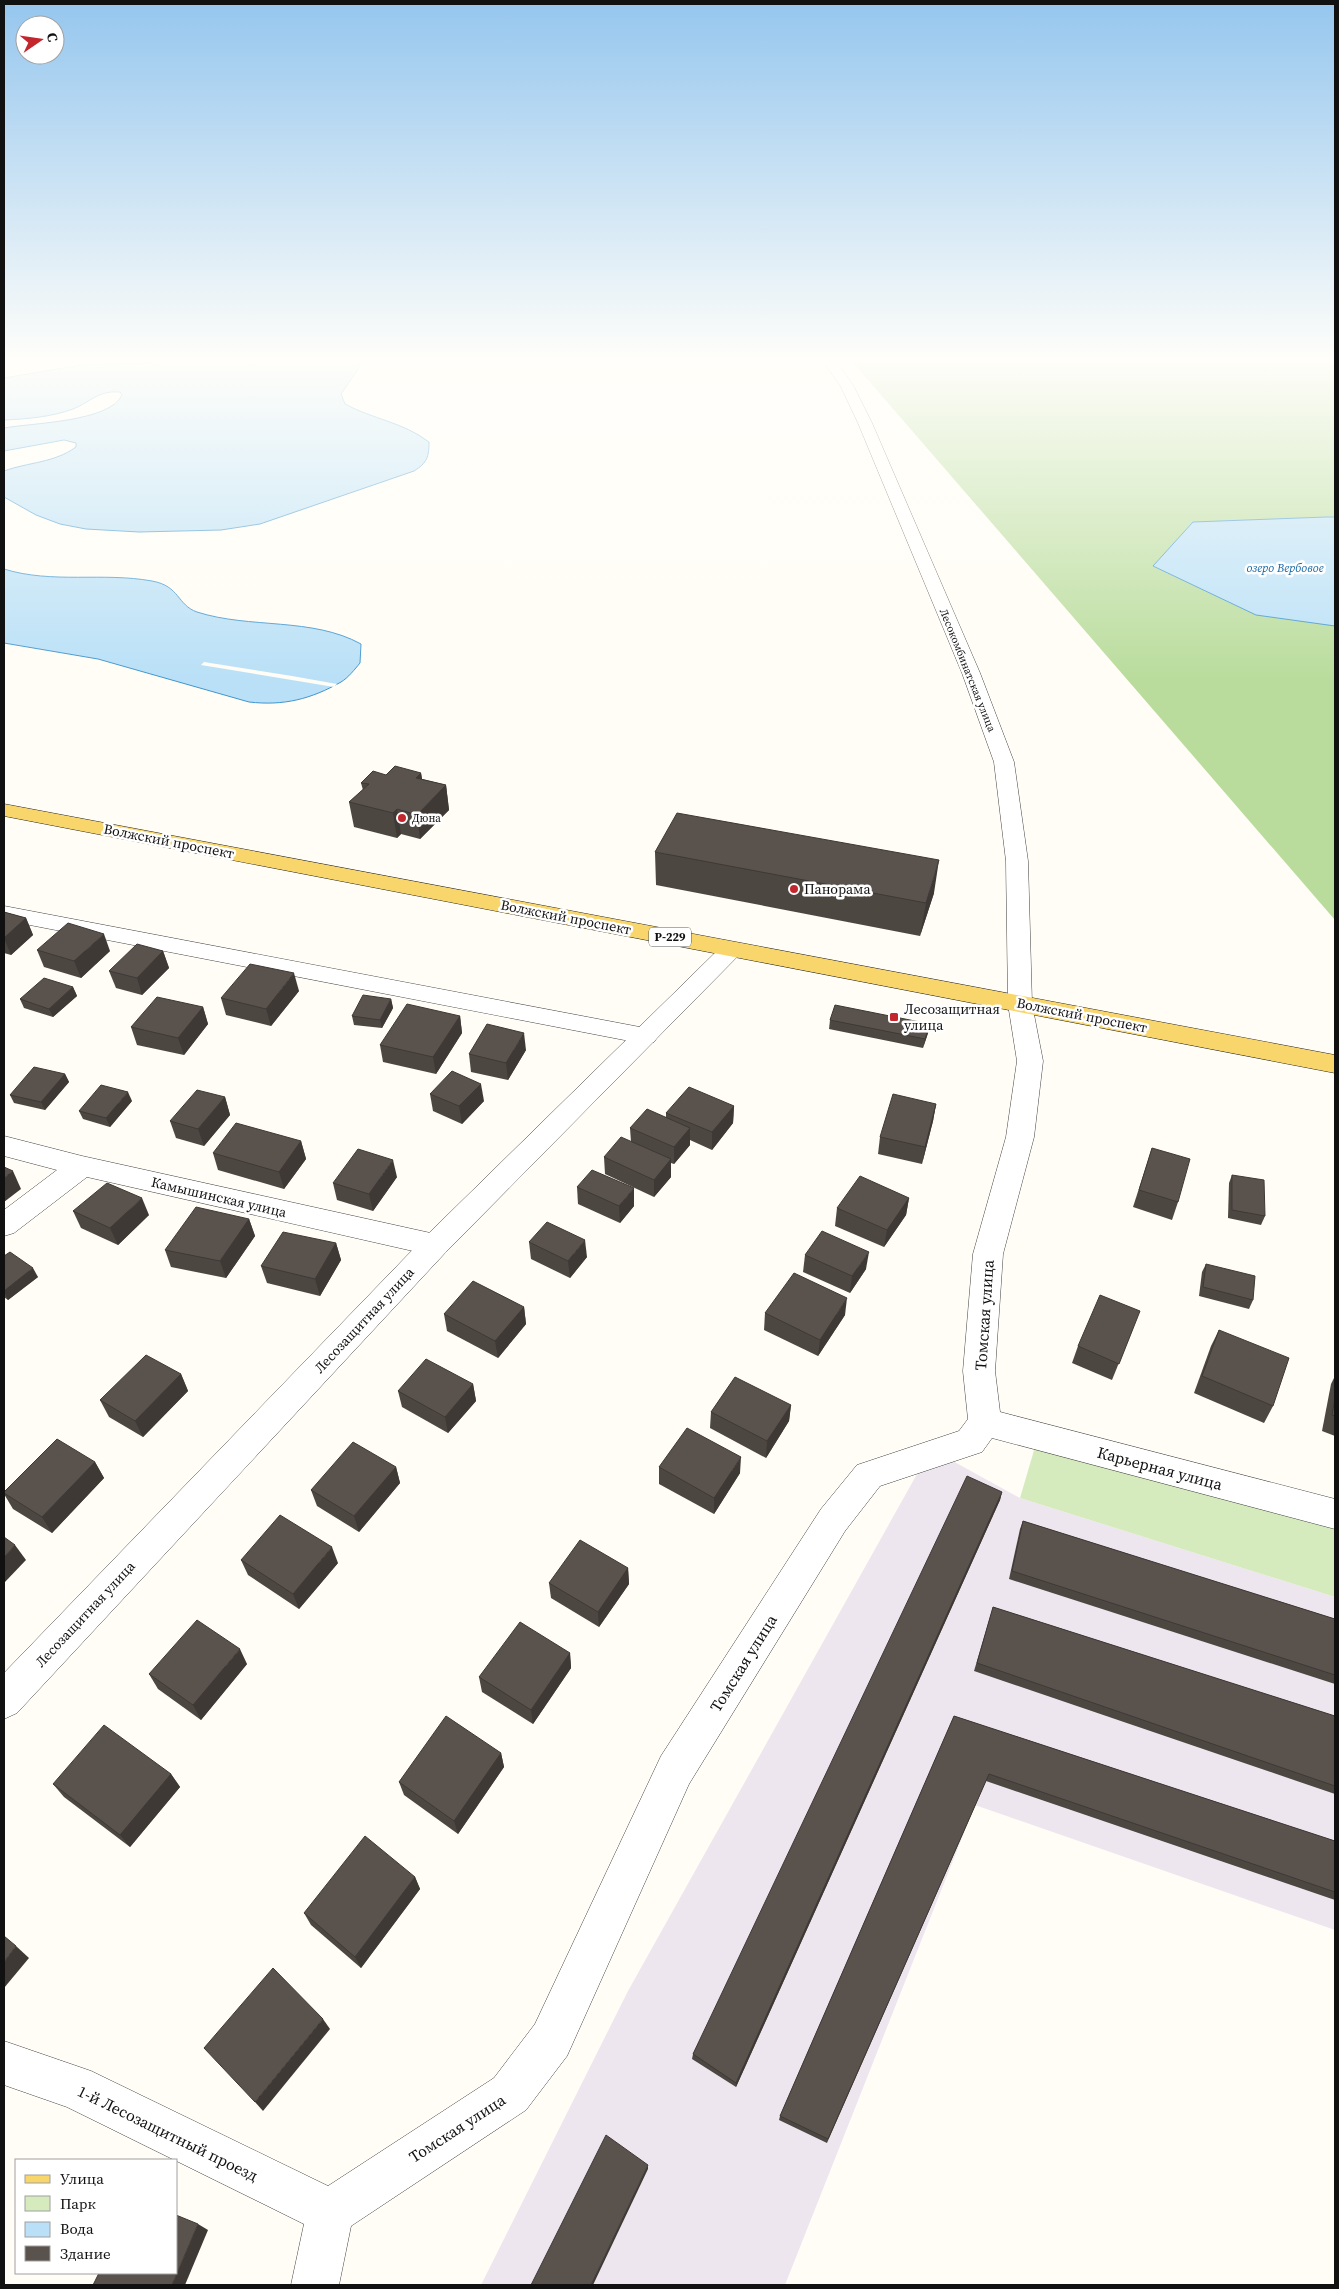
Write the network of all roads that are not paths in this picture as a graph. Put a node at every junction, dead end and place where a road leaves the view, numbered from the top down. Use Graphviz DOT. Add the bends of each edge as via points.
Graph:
graph roads {
  1 [pos="883,466"];
  2 [pos="4,810"];
  3 [pos="4,913"];
  4 [pos="732,949"];
  5 [pos="1020,1004"];
  6 [pos="645,1036"];
  7 [pos="1335,1064"];
  8 [pos="4,1146"];
  9 [pos="82,1166"];
  10 [pos="4,1225"];
  11 [pos="435,1246"];
  12 [pos="985,1422"];
  13 [pos="1335,1514"];
  14 [pos="4,1700"];
  15 [pos="4,2063"];
  16 [pos="330,2212"];
  17 [pos="315,2285"];
  1 -- 5 [label="street, Лесокомбинатская улица" via="971,673 1004,762 1018,861"];
  2 -- 4 [label="main road, Волжский проспект / Р-229"];
  3 -- 6 [label="street"];
  4 -- 5 [label="main road, Волжский проспект / Р-229"];
  4 -- 6 [label="street, Лесозащитная улица"];
  5 -- 7 [label="main road, Волжский проспект / Р-229"];
  5 -- 12 [label="street, Томская улица" via="1030,1061 1020,1137 988,1254 979,1371"];
  6 -- 11 [label="street, Лесозащитная улица"];
  8 -- 9 [label="street, Камышинская улица"];
  9 -- 10 [label="street"];
  9 -- 11 [label="street, Камышинская улица"];
  11 -- 14 [label="street, Лесозащитная улица"];
  12 -- 13 [label="street, Карьерная улица"];
  12 -- 16 [label="street, Томская улица" via="970,1442 869,1475 833,1520 676,1770 552,2040 510,2094"];
  15 -- 16 [label="street, 1-й Лесозащитный проезд" via="75,2087"];
  16 -- 17 [label="street"];
}
